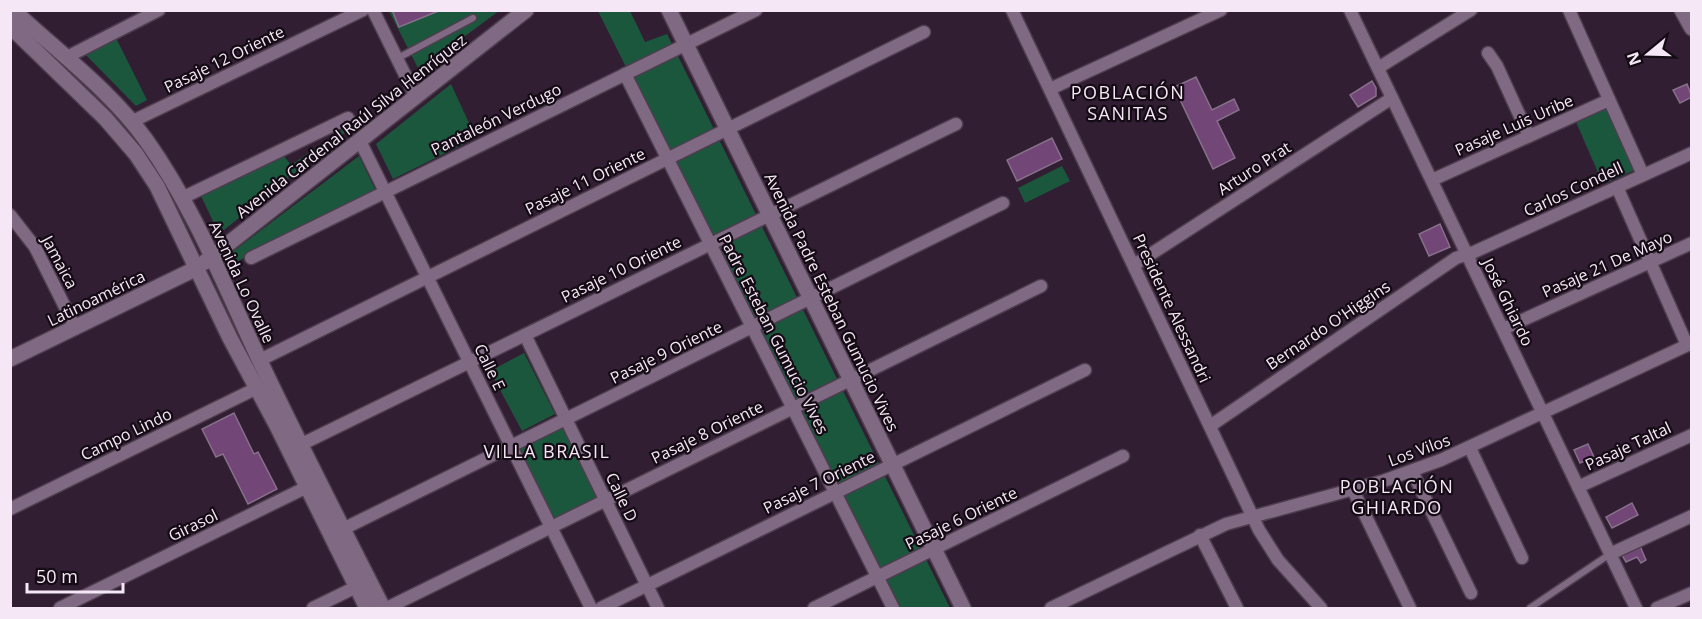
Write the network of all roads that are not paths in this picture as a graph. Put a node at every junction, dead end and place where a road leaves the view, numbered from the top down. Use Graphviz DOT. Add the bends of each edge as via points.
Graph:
graph roads {
  1 [pos="13,10"];
  2 [pos="159,10"];
  3 [pos="363,10"];
  4 [pos="373,10"];
  5 [pos="526,10"];
  6 [pos="669,10"];
  7 [pos="756,10"];
  8 [pos="1012,10"];
  9 [pos="1221,10"];
  10 [pos="1350,10"];
  11 [pos="1471,10"];
  12 [pos="1569,10"];
  13 [pos="1685,11"];
  14 [pos="473,18"];
  15 [pos="10,26"];
  16 [pos="1692,28"];
  17 [pos="924,32"];
  18 [pos="686,44"];
  19 [pos="1488,53"];
  20 [pos="64,58"];
  21 [pos="397,59"];
  22 [pos="1378,68"];
  23 [pos="625,74"];
  24 [pos="1050,90"];
  25 [pos="416,97"];
  26 [pos="1392,98"];
  27 [pos="1609,100"];
  28 [pos="348,118"];
  29 [pos="132,122"];
  30 [pos="956,124"];
  31 [pos="728,129"];
  32 [pos="1529,136"];
  33 [pos="360,141"];
  34 [pos="1692,153"];
  35 [pos="667,159"];
  36 [pos="1643,175"];
  37 [pos="1432,180"];
  38 [pos="1617,187"];
  39 [pos="385,192"];
  40 [pos="182,198"];
  41 [pos="1004,203"];
  42 [pos="769,214"];
  43 [pos="10,215"];
  44 [pos="1692,243"];
  45 [pos="710,244"];
  46 [pos="1467,254"];
  47 [pos="212,258"];
  48 [pos="251,258"];
  49 [pos="1650,262"];
  50 [pos="1134,266"];
  51 [pos="196,268"];
  52 [pos="427,278"];
  53 [pos="1041,286"];
  54 [pos="811,299"];
  55 [pos="75,327"];
  56 [pos="752,328"];
  57 [pos="1503,329"];
  58 [pos="525,335"];
  59 [pos="1689,344"];
  60 [pos="10,359"];
  61 [pos="260,360"];
  62 [pos="469,362"];
  63 [pos="1085,370"];
  64 [pos="851,380"];
  65 [pos="257,388"];
  66 [pos="792,409"];
  67 [pos="1543,412"];
  68 [pos="566,420"];
  69 [pos="1210,426"];
  70 [pos="1692,435"];
  71 [pos="302,444"];
  72 [pos="511,447"];
  73 [pos="1470,448"];
  74 [pos="1123,456"];
  75 [pos="892,464"];
  76 [pos="1412,471"];
  77 [pos="307,487"];
  78 [pos="1578,488"];
  79 [pos="1353,490"];
  80 [pos="834,492"];
  81 [pos="606,501"];
  82 [pos="10,509"];
  83 [pos="1692,516"];
  84 [pos="1252,517"];
  85 [pos="551,528"];
  86 [pos="343,530"];
  87 [pos="1200,536"];
  88 [pos="934,550"];
  89 [pos="1610,554"];
  90 [pos="1522,558"];
  91 [pos="877,578"];
  92 [pos="647,585"];
  93 [pos="357,587"];
  94 [pos="1471,593"];
  95 [pos="1692,593"];
  96 [pos="1635,608"];
  97 [pos="60,609"];
  98 [pos="313,609"];
  99 [pos="367,609"];
  100 [pos="385,609"];
  101 [pos="591,609"];
  102 [pos="601,609"];
  103 [pos="658,609"];
  104 [pos="814,609"];
  105 [pos="893,609"];
  106 [pos="963,609"];
  107 [pos="1051,609"];
  108 [pos="1237,609"];
  109 [pos="1321,609"];
  110 [pos="1410,609"];
  111 [pos="1530,609"];
  112 [pos="1657,609"];
  1 -- 20 [label="main road, Avenida Lo Ovalle"];
  2 -- 20 [label="street"];
  3 -- 29 [label="street, Pasaje 12 Oriente"];
  4 -- 21 [label="street"];
  5 -- 25 [label="main road, Avenida Cardenal Raúl Silva Henríquez"];
  6 -- 18 [label="main road, Avenida Padre Esteban Gumucio Vives"];
  7 -- 18 [label="street, Pantaleón Verdugo"];
  8 -- 24 [label="street, Presidente Alessandri"];
  9 -- 24 [label="street"];
  10 -- 22 [label="street, José Ghiardo"];
  11 -- 22 [label="street"];
  12 -- 27 [label="street"];
  13 -- 16 [label="main road"];
  14 -- 21 [label="lane"];
  15 -- 51 [label="main road, Avenida Lo Ovalle" via="105,118 136,154 167,203"];
  17 -- 31 [label="street, Pasaje 11 Oriente"];
  18 -- 23 [label="street, Pantaleón Verdugo"];
  18 -- 31 [label="main road, Avenida Padre Esteban Gumucio Vives"];
  19 -- 32 [label="street"];
  20 -- 29 [label="main road, Avenida Lo Ovalle"];
  21 -- 25 [label="street"];
  22 -- 26 [label="street, José Ghiardo"];
  23 -- 35 [label="street, Padre Esteban Gumucio Vives"];
  23 -- 39 [label="street, Pantaleón Verdugo"];
  24 -- 50 [label="street, Presidente Alessandri"];
  25 -- 33 [label="main road, Avenida Cardenal Raúl Silva Henríquez"];
  26 -- 37 [label="street, José Ghiardo"];
  26 -- 50 [label="street, Arturo Prat"];
  27 -- 32 [label="street, Pasaje Luis Uribe"];
  27 -- 36 [label="street"];
  28 -- 40 [label="street"];
  29 -- 40 [label="main road, Avenida Lo Ovalle"];
  30 -- 42 [label="street, Pasaje 10 Oriente"];
  31 -- 35 [label="street, Pasaje 11 Oriente"];
  31 -- 42 [label="main road, Avenida Padre Esteban Gumucio Vives"];
  32 -- 37 [label="street, Pasaje Luis Uribe"];
  33 -- 39 [label="street, Calle E"];
  33 -- 47 [label="main road, Avenida Cardenal Raúl Silva Henríquez"];
  34 -- 36 [label="street, Carlos Condell"];
  35 -- 45 [label="street, Padre Esteban Gumucio Vives"];
  35 -- 52 [label="street, Pasaje 11 Oriente"];
  36 -- 38 [label="street, Carlos Condell"];
  37 -- 46 [label="street, José Ghiardo"];
  38 -- 46 [label="street, Carlos Condell"];
  38 -- 49 [label="street"];
  39 -- 48 [label="street, Pantaleón Verdugo"];
  39 -- 52 [label="street, Calle E"];
  40 -- 47 [label="main road, Avenida Lo Ovalle"];
  41 -- 54 [label="street, Pasaje 9 Oriente"];
  42 -- 45 [label="street, Pasaje 10 Oriente"];
  42 -- 54 [label="main road, Avenida Padre Esteban Gumucio Vives"];
  43 -- 55 [label="street, Jamaica" via="35,247"];
  44 -- 49 [label="street, Pasaje 21 De Mayo"];
  45 -- 56 [label="street, Padre Esteban Gumucio Vives"];
  45 -- 58 [label="street, Pasaje 10 Oriente"];
  46 -- 57 [label="street, José Ghiardo"];
  46 -- 69 [label="street, Bernardo O'Higgins" via="1449,262"];
  47 -- 51 [label="main road, Avenida Cardenal Raúl Silva Henríquez"];
  47 -- 61 [label="main road, Avenida Lo Ovalle"];
  49 -- 57 [label="street, Pasaje 21 De Mayo"];
  49 -- 59 [label="street"];
  50 -- 69 [label="street, Presidente Alessandri"];
  51 -- 55 [label="main road, Latinoamérica"];
  51 -- 65 [label="main road, Avenida Lo Ovalle"];
  52 -- 61 [label="street, Pasaje 11 Oriente"];
  52 -- 62 [label="street, Calle E"];
  53 -- 64 [label="street, Pasaje 8 Oriente"];
  54 -- 56 [label="street, Pasaje 9 Oriente"];
  54 -- 64 [label="main road, Avenida Padre Esteban Gumucio Vives"];
  55 -- 60 [label="main road, Latinoamérica"];
  56 -- 66 [label="street, Padre Esteban Gumucio Vives"];
  56 -- 68 [label="street, Pasaje 9 Oriente"];
  57 -- 67 [label="street, José Ghiardo"];
  58 -- 62 [label="street, Pasaje 10 Oriente"];
  58 -- 68 [label="street, Calle D"];
  59 -- 67 [label="street, Los Vilos"];
  61 -- 71 [label="main road, Avenida Lo Ovalle"];
  62 -- 71 [label="street, Pasaje 10 Oriente"];
  62 -- 72 [label="street, Calle E"];
  63 -- 75 [label="street, Pasaje 7 Oriente"];
  64 -- 66 [label="street, Pasaje 8 Oriente"];
  64 -- 75 [label="main road, Avenida Padre Esteban Gumucio Vives"];
  65 -- 77 [label="main road, Avenida Lo Ovalle"];
  65 -- 82 [label="street, Campo Lindo"];
  66 -- 80 [label="street, Padre Esteban Gumucio Vives"];
  66 -- 81 [label="street, Pasaje 8 Oriente"];
  67 -- 73 [label="street, Los Vilos"];
  67 -- 78 [label="street, José Ghiardo"];
  68 -- 72 [label="street, Pasaje 9 Oriente"];
  68 -- 81 [label="street, Calle D"];
  69 -- 84 [label="street, Presidente Alessandri"];
  70 -- 78 [label="street, Pasaje Taltal"];
  71 -- 86 [label="main road, Avenida Lo Ovalle"];
  72 -- 85 [label="street, Calle E"];
  72 -- 86 [label="street, Pasaje 9 Oriente"];
  73 -- 76 [label="street, Los Vilos"];
  73 -- 90 [label="street"];
  74 -- 88 [label="street, Pasaje 6 Oriente"];
  75 -- 80 [label="street, Pasaje 7 Oriente"];
  75 -- 88 [label="main road, Avenida Padre Esteban Gumucio Vives"];
  76 -- 79 [label="street, Los Vilos"];
  76 -- 94 [label="street"];
  77 -- 93 [label="main road, Avenida Lo Ovalle"];
  77 -- 97 [label="street, Girasol"];
  78 -- 89 [label="street, José Ghiardo"];
  79 -- 84 [label="street, Los Vilos"];
  79 -- 110 [label="street"];
  80 -- 91 [label="street, Padre Esteban Gumucio Vives"];
  80 -- 92 [label="street, Pasaje 7 Oriente"];
  81 -- 85 [label="street, Pasaje 8 Oriente"];
  81 -- 92 [label="street, Calle D"];
  83 -- 89 [label="street"];
  84 -- 87 [label="street, Los Vilos"];
  84 -- 109 [label="street, Presidente Alessandri" via="1278,560"];
  85 -- 100 [label="street, Pasaje 8 Oriente"];
  85 -- 101 [label="street, Calle E"];
  86 -- 100 [label="main road, Avenida Lo Ovalle"];
  87 -- 107 [label="street, Los Vilos"];
  87 -- 108 [label="street"];
  88 -- 91 [label="street, Pasaje 6 Oriente"];
  88 -- 106 [label="main road, Avenida Padre Esteban Gumucio Vives"];
  89 -- 96 [label="street, José Ghiardo"];
  89 -- 111 [label="lane"];
  91 -- 104 [label="street, Pasaje 6 Oriente"];
  91 -- 105 [label="street, Padre Esteban Gumucio Vives"];
  92 -- 102 [label="street, Pasaje 7 Oriente"];
  92 -- 103 [label="street, Calle D"];
  93 -- 98 [label="street"];
  93 -- 99 [label="main road, Avenida Lo Ovalle"];
  95 -- 112 [label="street"];
}
